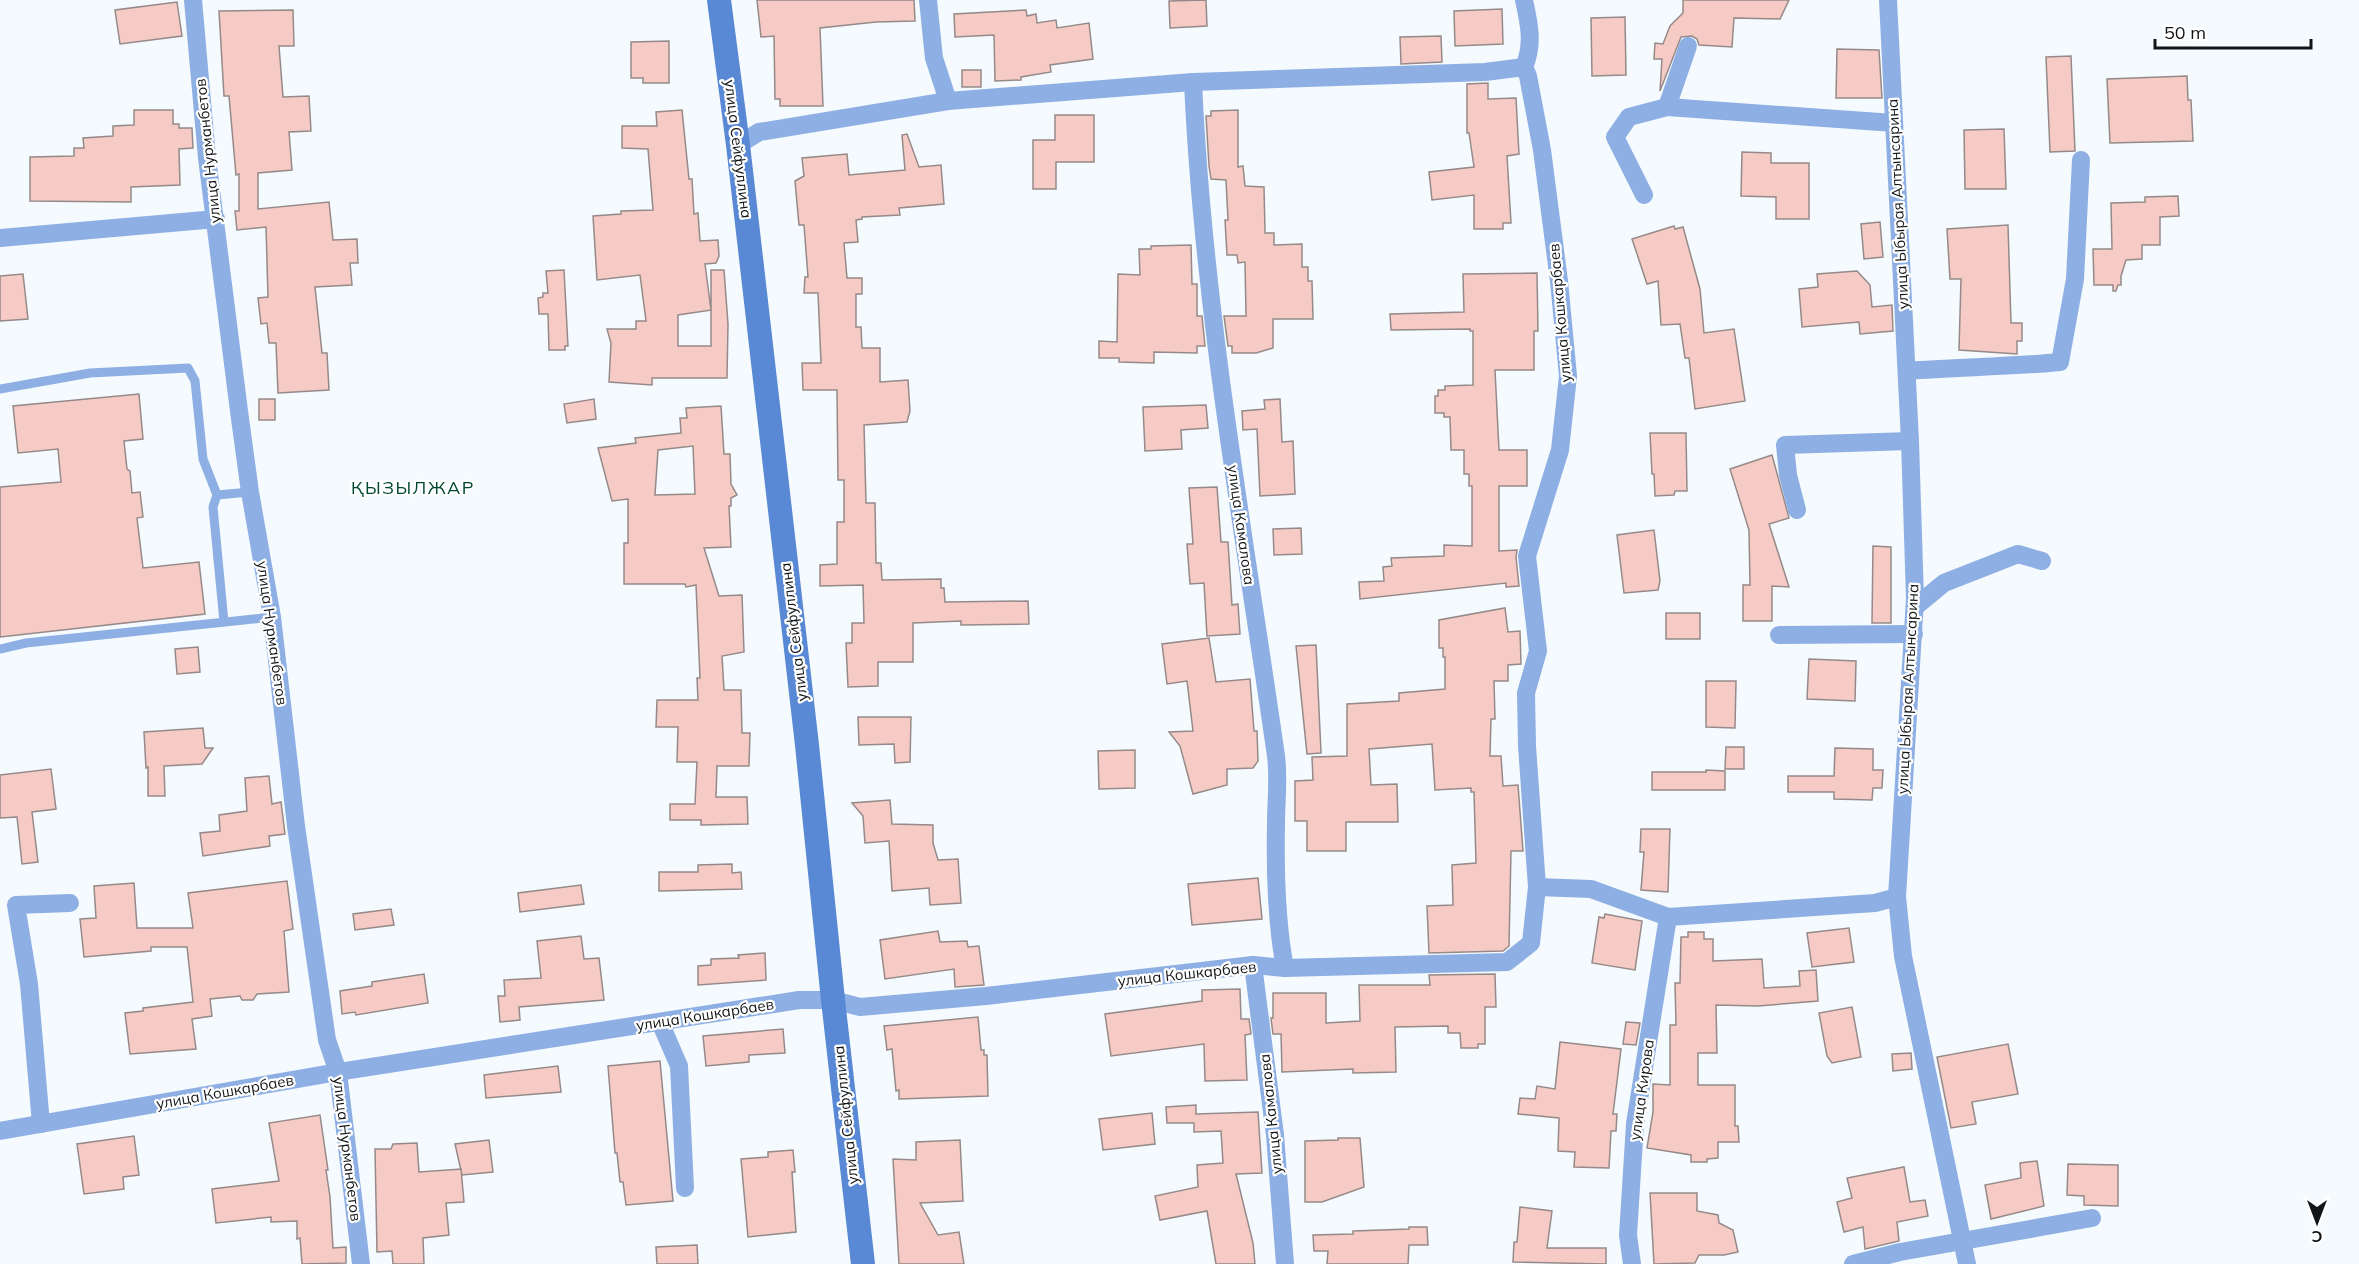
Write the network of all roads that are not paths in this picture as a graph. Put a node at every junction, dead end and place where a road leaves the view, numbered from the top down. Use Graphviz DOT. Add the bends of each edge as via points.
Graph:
graph roads {
  1 [pos="193,0"];
  2 [pos="719,0"];
  3 [pos="928,0"];
  4 [pos="1524,0"];
  5 [pos="1888,0"];
  6 [pos="1688,46"];
  7 [pos="1524,67"];
  8 [pos="1193,82"];
  9 [pos="948,101"];
  10 [pos="1667,107"];
  11 [pos="1894,123"];
  12 [pos="738,145"];
  13 [pos="2081,160"];
  14 [pos="1644,195"];
  15 [pos="216,219"];
  16 [pos="0,238"];
  17 [pos="1907,371"];
  18 [pos="0,388"];
  19 [pos="1910,441"];
  20 [pos="250,492"];
  21 [pos="217,495"];
  22 [pos="1797,510"];
  23 [pos="2042,561"];
  24 [pos="1915,607"];
  25 [pos="272,617"];
  26 [pos="224,622"];
  27 [pos="1914,634"];
  28 [pos="1779,635"];
  29 [pos="0,649"];
  30 [pos="1537,887"];
  31 [pos="1897,897"];
  32 [pos="70,903"];
  33 [pos="1668,917"];
  34 [pos="1253,965"];
  35 [pos="1285,968"];
  36 [pos="833,1000"];
  37 [pos="660,1022"];
  38 [pos="338,1072"];
  39 [pos="41,1124"];
  40 [pos="0,1131"];
  41 [pos="685,1188"];
  42 [pos="2092,1218"];
  43 [pos="1961,1242"];
  44 [pos="361,1264"];
  45 [pos="863,1264"];
  46 [pos="1285,1264"];
  47 [pos="1632,1264"];
  48 [pos="1853,1264"];
  49 [pos="1967,1264"];
  1 -- 15 [label="street, улица Нурманбетов"];
  2 -- 12 [label="street, улица Сейфуллина"];
  3 -- 9 [label="street" via="934,58"];
  4 -- 7 [label="street, улица Кошкарбаев" via="1531,36"];
  5 -- 11 [label="street, улица Ыбырая Алтынсарина"];
  6 -- 10 [label="street"];
  7 -- 8 [label="street" via="1485,72"];
  7 -- 30 [label="street, улица Кошкарбаев" via="1542,150 1568,376 1560,450 1527,556 1538,651 1526,693"];
  8 -- 9 [label="street"];
  8 -- 35 [label="street, улица Камалова" via="1204,249 1277,759 1275,860"];
  9 -- 12 [label="street" via="759,132"];
  10 -- 11 [label="street"];
  10 -- 14 [label="street" via="1629,117 1616,138"];
  11 -- 17 [label="street, улица Ыбырая Алтынсарина"];
  12 -- 36 [label="street, улица Сейфуллина"];
  13 -- 17 [label="street" via="2075,279 2060,363"];
  15 -- 16 [label="street"];
  15 -- 20 [label="street, улица Нурманбетов"];
  17 -- 19 [label="street, улица Ыбырая Алтынсарина"];
  18 -- 21 [label="lane" via="90,372 188,368 195,381 203,459"];
  19 -- 22 [label="street" via="1785,445"];
  19 -- 24 [label="street, улица Ыбырая Алтынсарина"];
  20 -- 21 [label="lane"];
  20 -- 25 [label="street, улица Нурманбетов"];
  21 -- 26 [label="lane" via="213,507"];
  23 -- 24 [label="street" via="2018,554 1944,583"];
  24 -- 27 [label="street, улица Ыбырая Алтынсарина"];
  25 -- 26 [label="lane"];
  25 -- 38 [label="street, улица Нурманбетов" via="296,826 327,1040"];
  26 -- 29 [label="lane"];
  27 -- 28 [label="street"];
  27 -- 31 [label="street, улица Ыбырая Алтынсарина"];
  30 -- 33 [label="street" via="1591,889"];
  30 -- 35 [label="street, улица Кошкарбаев" via="1531,943 1507,962"];
  31 -- 33 [label="street" via="1875,903"];
  31 -- 43 [label="street, улица Ыбырая Алтынсарина" via="1903,956"];
  32 -- 39 [label="street" via="16,905 29,984"];
  33 -- 47 [label="street, улица Кирова" via="1635,1124 1628,1235"];
  34 -- 35 [label="street, улица Кошкарбаев"];
  34 -- 36 [label="street, улица Кошкарбаев" via="860,1007"];
  34 -- 46 [label="street, улица Камалова" via="1275,1135"];
  36 -- 37 [label="street, улица Кошкарбаев" via="799,1000"];
  36 -- 45 [label="street, улица Сейфуллина"];
  37 -- 38 [label="street, улица Кошкарбаев"];
  37 -- 41 [label="street" via="679,1066"];
  38 -- 39 [label="street, улица Кошкарбаев"];
  38 -- 44 [label="street, улица Нурманбетов"];
  39 -- 40 [label="street, улица Кошкарбаев"];
  42 -- 43 [label="street"];
  43 -- 48 [label="street"];
  43 -- 49 [label="street, улица Ыбырая Алтынсарина"];
}
